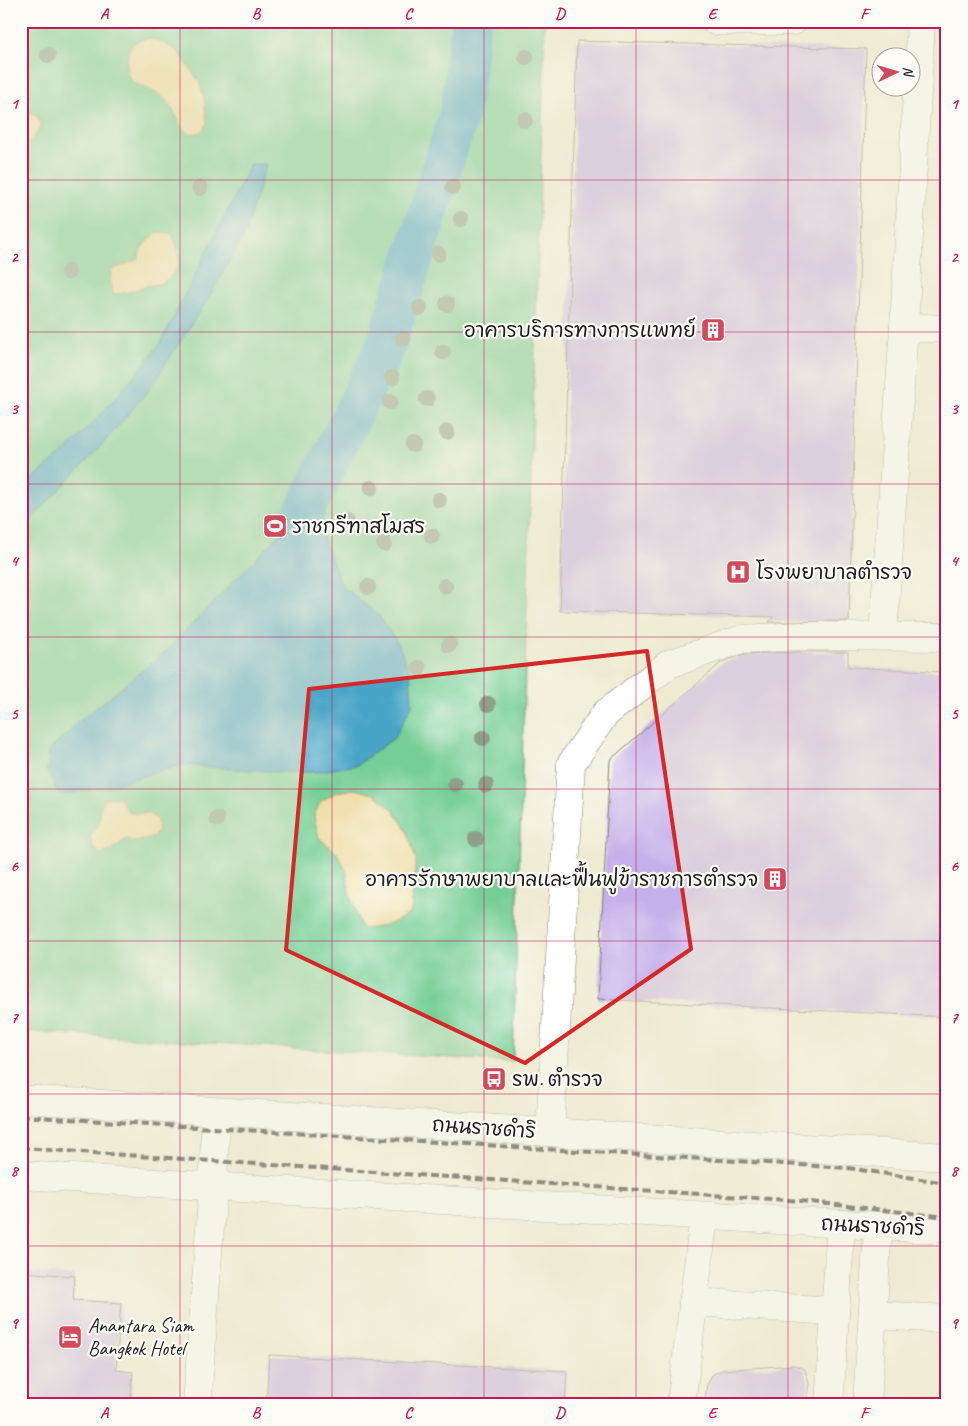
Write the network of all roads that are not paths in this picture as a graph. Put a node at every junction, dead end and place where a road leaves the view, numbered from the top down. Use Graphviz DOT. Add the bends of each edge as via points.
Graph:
graph roads {
  1 [pos="715,21"];
  2 [pos="793,21"];
  3 [pos="921,21"];
  4 [pos="904,327"];
  5 [pos="947,329"];
  6 [pos="883,636"];
  7 [pos="947,637"];
  8 [pos="21,1099"];
  9 [pos="216,1112"];
  10 [pos="550,1132"];
  11 [pos="947,1157"];
  12 [pos="21,1175"];
  13 [pos="213,1186"];
  14 [pos="704,1216"];
  15 [pos="841,1224"];
  16 [pos="878,1226"];
  17 [pos="947,1230"];
  18 [pos="693,1302"];
  19 [pos="834,1311"];
  20 [pos="873,1315"];
  21 [pos="947,1319"];
  22 [pos="197,1405"];
  23 [pos="681,1405"];
  24 [pos="829,1405"];
  25 [pos="867,1405"];
  1 -- 2 [label="main road"];
  3 -- 4 [label="main road"];
  4 -- 5 [label="main road"];
  4 -- 6 [label="main road"];
  6 -- 7 [label="main road"];
  6 -- 10 [label="main road" via="742,639 669,664 605,714 570,764"];
  8 -- 9 [label="main road, ถนนราชดำริ"];
  9 -- 10 [label="main road, ถนนราชดำริ"];
  9 -- 13 [label="main road"];
  10 -- 11 [label="main road, ถนนราชดำริ"];
  12 -- 13 [label="main road, ถนนราชดำริ"];
  13 -- 14 [label="main road, ถนนราชดำริ"];
  13 -- 22 [label="main road"];
  14 -- 15 [label="main road, ถนนราชดำริ"];
  14 -- 18 [label="main road"];
  15 -- 16 [label="main road, ถนนราชดำริ"];
  15 -- 19 [label="main road"];
  16 -- 17 [label="main road, ถนนราชดำริ"];
  16 -- 20 [label="main road"];
  18 -- 19 [label="main road"];
  18 -- 23 [label="main road"];
  19 -- 24 [label="main road"];
  20 -- 21 [label="main road"];
  20 -- 25 [label="main road"];
}
